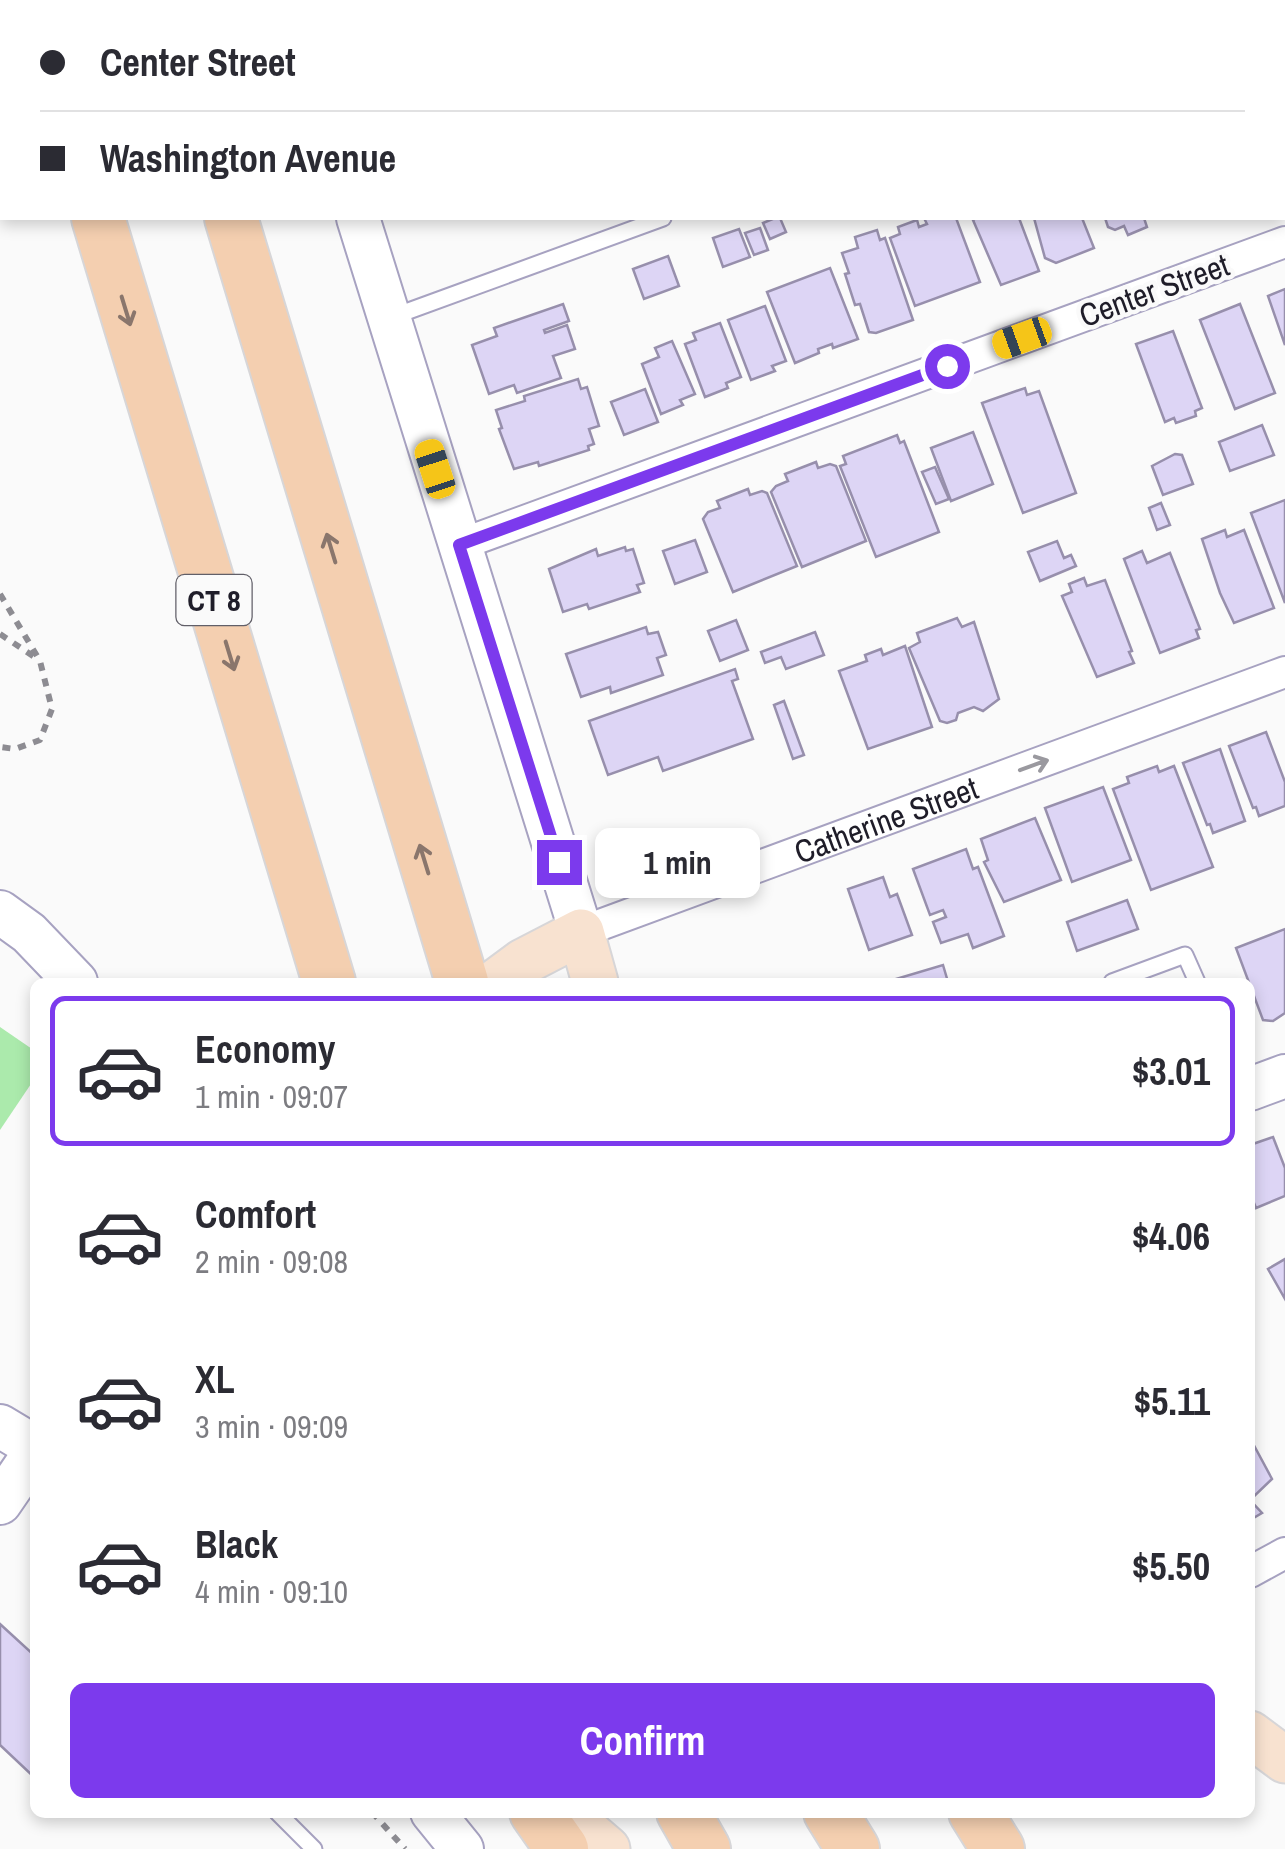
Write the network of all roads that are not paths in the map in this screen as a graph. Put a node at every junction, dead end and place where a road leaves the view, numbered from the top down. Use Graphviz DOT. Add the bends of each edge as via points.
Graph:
graph roads {
  1 [pos="99,220"];
  2 [pos="233,220"];
  3 [pos="359,220"];
  4 [pos="658,220"];
  5 [pos="1285,242"];
  6 [pos="388,319"];
  7 [pos="459,545"];
  8 [pos="1285,672"];
  9 [pos="0,912"];
  10 [pos="581,932"];
  11 [pos="457,967"];
  12 [pos="72,978"];
  13 [pos="328,978"];
  14 [pos="501,978"];
  15 [pos="594,978"];
  16 [pos="1123,978"];
  17 [pos="1194,978"];
  18 [pos="1285,1076"];
  19 [pos="1255,1087"];
  20 [pos="0,1426"];
  21 [pos="30,1447"];
  22 [pos="30,1458"];
  23 [pos="0,1503"];
  24 [pos="1285,1553"];
  25 [pos="1255,1569"];
  26 [pos="1255,1738"];
  27 [pos="1285,1760"];
  28 [pos="1255,1775"];
  29 [pos="1285,1790"];
  30 [pos="283,1818"];
  31 [pos="437,1818"];
  32 [pos="540,1818"];
  33 [pos="571,1818"];
  34 [pos="686,1818"];
  35 [pos="834,1818"];
  36 [pos="979,1818"];
  37 [pos="314,1849"];
  38 [pos="462,1849"];
  39 [pos="562,1849"];
  40 [pos="608,1849"];
  41 [pos="704,1849"];
  42 [pos="852,1849"];
  43 [pos="998,1849"];
  1 -- 13 [label="highway, CT 8, one-way"];
  11 -- 2 [label="highway, one-way"];
  3 -- 6 [label="main road"];
  4 -- 6 [label="lane"];
  5 -- 7 [label="street, Center Street"];
  6 -- 7 [label="main road"];
  7 -- 10 [label="main road"];
  10 -- 8 [label="street, Catherine Street, one-way"];
  9 -- 12 [label="main road"];
  10 -- 14 [label="main road, Catherine Street"];
  10 -- 15 [label="main road"];
  16 -- 17 [label="lane" via="1185,955"];
  18 -- 19 [label="main road"];
  20 -- 21 [label="main road"];
  22 -- 23 [label="main road"];
  24 -- 25 [label="street"];
  26 -- 27 [label="main road"];
  28 -- 29 [label="main road"];
  30 -- 37 [label="lane"];
  31 -- 38 [label="main road"];
  32 -- 39 [label="highway"];
  33 -- 40 [label="main road"];
  34 -- 41 [label="highway"];
  35 -- 42 [label="highway"];
  36 -- 43 [label="highway"];
}
